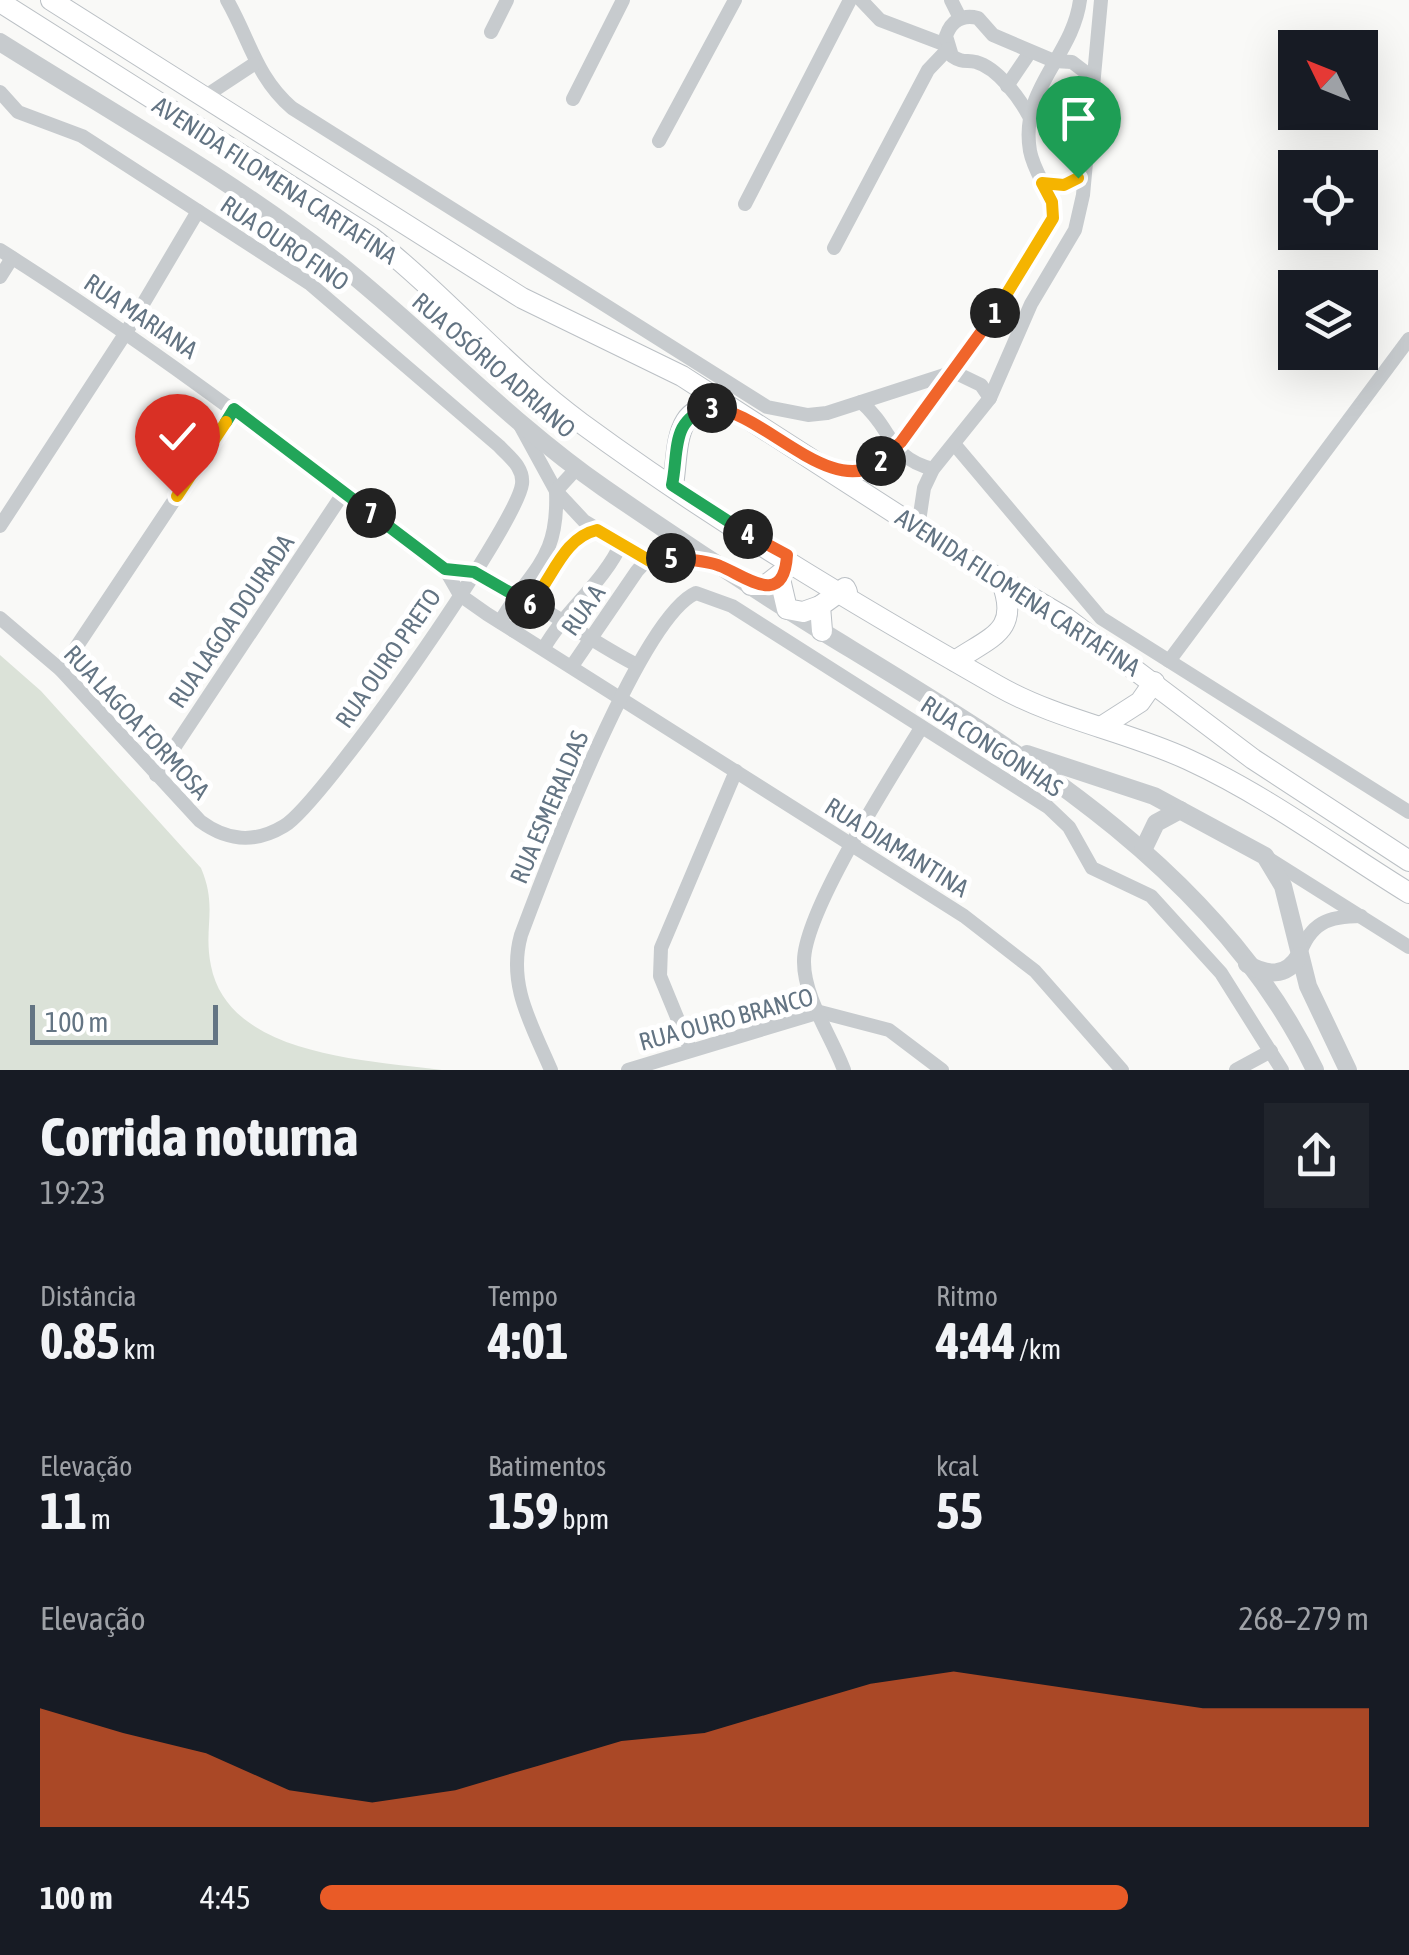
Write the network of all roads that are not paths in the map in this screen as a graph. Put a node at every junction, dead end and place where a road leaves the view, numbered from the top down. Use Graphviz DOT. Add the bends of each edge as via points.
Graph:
graph roads {
  1 [pos="51,0"];
  2 [pos="227,0"];
  3 [pos="508,0"];
  4 [pos="623,0"];
  5 [pos="735,0"];
  6 [pos="850,0"];
  7 [pos="862,0"];
  8 [pos="951,0"];
  9 [pos="966,0"];
  10 [pos="1080,0"];
  11 [pos="1101,0"];
  12 [pos="0,2"];
  13 [pos="961,18"];
  14 [pos="491,32"];
  15 [pos="993,35"];
  16 [pos="0,42"];
  17 [pos="947,47"];
  18 [pos="1030,52"];
  19 [pos="1054,60"];
  20 [pos="977,62"];
  21 [pos="254,64"];
  22 [pos="1093,78"];
  23 [pos="1007,86"];
  24 [pos="0,92"];
  25 [pos="204,97"];
  26 [pos="573,98"];
  27 [pos="1030,116"];
  28 [pos="660,141"];
  29 [pos="1084,172"];
  30 [pos="1042,183"];
  31 [pos="745,204"];
  32 [pos="198,211"];
  33 [pos="834,248"];
  34 [pos="6,254"];
  35 [pos="0,278"];
  36 [pos="128,330"];
  37 [pos="1409,339"];
  38 [pos="954,372"];
  39 [pos="990,398"];
  40 [pos="861,402"];
  41 [pos="234,409"];
  42 [pos="736,413"];
  43 [pos="521,427"];
  44 [pos="955,445"];
  45 [pos="894,450"];
  46 [pos="825,466"];
  47 [pos="519,468"];
  48 [pos="577,468"];
  49 [pos="933,468"];
  50 [pos="672,485"];
  51 [pos="556,491"];
  52 [pos="344,492"];
  53 [pos="0,526"];
  54 [pos="918,528"];
  55 [pos="597,530"];
  56 [pos="670,535"];
  57 [pos="622,542"];
  58 [pos="781,555"];
  59 [pos="650,561"];
  60 [pos="720,566"];
  61 [pos="445,569"];
  62 [pos="474,572"];
  63 [pos="780,579"];
  64 [pos="1001,580"];
  65 [pos="751,585"];
  66 [pos="708,594"];
  67 [pos="460,595"];
  68 [pos="516,595"];
  69 [pos="849,596"];
  70 [pos="531,605"];
  71 [pos="820,606"];
  72 [pos="786,609"];
  73 [pos="0,618"];
  74 [pos="559,621"];
  75 [pos="500,622"];
  76 [pos="514,631"];
  77 [pos="822,631"];
  78 [pos="587,640"];
  79 [pos="544,648"];
  80 [pos="956,661"];
  81 [pos="1169,661"];
  82 [pos="637,665"];
  83 [pos="572,666"];
  84 [pos="61,670"];
  85 [pos="1154,682"];
  86 [pos="621,695"];
  87 [pos="921,728"];
  88 [pos="1101,728"];
  89 [pos="1012,749"];
  90 [pos="736,771"];
  91 [pos="156,775"];
  92 [pos="1180,810"];
  93 [pos="1409,812"];
  94 [pos="250,839"];
  95 [pos="851,845"];
  96 [pos="1143,850"];
  97 [pos="1265,856"];
  98 [pos="1409,861"];
  99 [pos="1409,893"];
  100 [pos="1362,916"];
  101 [pos="1409,947"];
  102 [pos="1299,956"];
  103 [pos="1246,964"];
  104 [pos="820,1012"];
  105 [pos="690,1049"];
  106 [pos="1271,1051"];
  107 [pos="551,1070"];
  108 [pos="628,1070"];
  109 [pos="844,1070"];
  110 [pos="942,1070"];
  111 [pos="1122,1070"];
  112 [pos="1236,1070"];
  113 [pos="1282,1070"];
  114 [pos="1315,1070"];
  115 [pos="1348,1070"];
  1 -- 25 [label="main road, AVENIDA FILOMENA CARTAFINA"];
  2 -- 21 [label="street"];
  3 -- 14 [label="street"];
  4 -- 26 [label="street"];
  5 -- 28 [label="street"];
  6 -- 31 [label="street"];
  7 -- 17 [label="street" via="880,20"];
  8 -- 13 [label="street"];
  9 -- 13 [label="street"];
  10 -- 19 [label="street" via="1072,36"];
  11 -- 22 [label="street"];
  12 -- 50 [label="main road, AVENIDA FILOMENA CARTAFINA" via="371,238 534,386"];
  13 -- 15 [label="street" via="978,18"];
  13 -- 17 [label="street" via="948,29"];
  15 -- 18 [label="street"];
  15 -- 20 [label="street" via="990,52"];
  16 -- 43 [label="street, RUA OSÓRIO ADRIANO" via="332,258"];
  17 -- 20 [label="street" via="960,61"];
  17 -- 33 [label="street" via="928,70"];
  18 -- 19 [label="street"];
  18 -- 23 [label="street"];
  19 -- 22 [label="street" via="1080,66"];
  19 -- 27 [label="street"];
  20 -- 23 [label="street"];
  21 -- 25 [label="street"];
  21 -- 40 [label="street" via="292,108 767,407 808,415"];
  22 -- 29 [label="street"];
  23 -- 27 [label="street"];
  24 -- 32 [label="street, RUA OURO FINO" via="18,112 82,136"];
  25 -- 42 [label="main road, AVENIDA FILOMENA CARTAFINA" via="522,298 656,362"];
  27 -- 30 [label="street" via="1030,150"];
  29 -- 30 [label="street" via="1064,185"];
  29 -- 39 [label="street" via="1075,230 1031,304"];
  30 -- 38 [label="street" via="1053,218"];
  32 -- 36 [label="street"];
  32 -- 47 [label="street, RUA OURO FINO" via="349,314"];
  34 -- 35 [label="street"];
  34 -- 36 [label="street, RUA MARIANA"];
  36 -- 41 [label="street, RUA MARIANA"];
  36 -- 53 [label="street"];
  37 -- 81 [label="street"];
  38 -- 39 [label="street" via="981,384"];
  38 -- 40 [label="street"];
  38 -- 45 [label="street"];
  39 -- 44 [label="street"];
  40 -- 45 [label="street" via="885,424"];
  41 -- 52 [label="street, RUA MARIANA"];
  41 -- 84 [label="street"];
  42 -- 46 [label="main road, AVENIDA FILOMENA CARTAFINA"];
  42 -- 50 [label="main road" via="711,408 686,420"];
  43 -- 48 [label="street, RUA OSÓRIO ADRIANO"];
  43 -- 51 [label="street"];
  44 -- 49 [label="street"];
  44 -- 81 [label="street" via="1101,618"];
  45 -- 46 [label="street" via="872,468"];
  45 -- 49 [label="street"];
  46 -- 54 [label="main road, AVENIDA FILOMENA CARTAFINA"];
  47 -- 62 [label="street, RUA OURO PRETO" via="522,487"];
  48 -- 51 [label="street"];
  48 -- 56 [label="street, RUA OSÓRIO ADRIANO"];
  49 -- 54 [label="street"];
  50 -- 58 [label="main road, AVENIDA FILOMENA CARTAFINA"];
  51 -- 55 [label="street"];
  51 -- 68 [label="street" via="554,538"];
  52 -- 61 [label="street, RUA MARIANA"];
  52 -- 91 [label="street, RUA LAGOA DOURADA"];
  54 -- 64 [label="main road, AVENIDA FILOMENA CARTAFINA"];
  55 -- 57 [label="street"];
  55 -- 70 [label="street" via="566,550"];
  56 -- 59 [label="street, RUA A"];
  56 -- 60 [label="street, RUA OSÓRIO ADRIANO"];
  57 -- 59 [label="street"];
  57 -- 74 [label="street, RUA A" via="595,588"];
  58 -- 63 [label="main road" via="787,564"];
  58 -- 69 [label="main road, AVENIDA FILOMENA CARTAFINA"];
  59 -- 60 [label="street"];
  59 -- 78 [label="street, RUA A"];
  60 -- 65 [label="street, RUA OSÓRIO ADRIANO"];
  61 -- 62 [label="street"];
  61 -- 67 [label="street, RUA MARIANA"];
  62 -- 67 [label="street, RUA OURO PRETO"];
  62 -- 68 [label="street"];
  63 -- 65 [label="main road"];
  63 -- 72 [label="main road"];
  64 -- 80 [label="main road" via="1009,599 1006,624"];
  64 -- 85 [label="main road, AVENIDA FILOMENA CARTAFINA"];
  65 -- 72 [label="street, RUA OSÓRIO ADRIANO"];
  66 -- 82 [label="street, RUA ESMERALDAS" via="682,601"];
  66 -- 87 [label="street, RUA CONGONHAS"];
  67 -- 75 [label="street, RUA DIAMANTINA"];
  67 -- 94 [label="street, RUA OURO PRETO" via="305,808 282,828"];
  68 -- 70 [label="street"];
  68 -- 75 [label="street"];
  69 -- 71 [label="main road" via="840,589"];
  69 -- 80 [label="main road, AVENIDA FILOMENA CARTAFINA"];
  70 -- 74 [label="street"];
  70 -- 76 [label="street"];
  71 -- 72 [label="main road"];
  71 -- 77 [label="main road"];
  72 -- 77 [label="street, RUA OSÓRIO ADRIANO"];
  73 -- 84 [label="street, RUA LAGOA FORMOSA"];
  74 -- 78 [label="street"];
  74 -- 79 [label="street, RUA A"];
  75 -- 76 [label="street, RUA DIAMANTINA"];
  76 -- 79 [label="street, RUA DIAMANTINA"];
  77 -- 89 [label="street, RUA OSÓRIO ADRIANO"];
  78 -- 82 [label="street"];
  78 -- 83 [label="street, RUA A"];
  79 -- 83 [label="street, RUA DIAMANTINA"];
  80 -- 88 [label="main road, AVENIDA FILOMENA CARTAFINA" via="1052,711"];
  81 -- 93 [label="street"];
  82 -- 86 [label="street, RUA ESMERALDAS"];
  83 -- 86 [label="street, RUA DIAMANTINA"];
  84 -- 91 [label="street, RUA LAGOA FORMOSA"];
  85 -- 88 [label="main road" via="1140,702"];
  85 -- 98 [label="main road, AVENIDA FILOMENA CARTAFINA" via="1267,769"];
  86 -- 90 [label="street, RUA DIAMANTINA"];
  86 -- 107 [label="street, RUA ESMERALDAS" via="515,955 519,994"];
  87 -- 95 [label="street"];
  87 -- 106 [label="street, RUA CONGONHAS" via="1048,807 1070,827 1100,875 1152,896 1221,974"];
  88 -- 99 [label="main road, AVENIDA FILOMENA CARTAFINA" via="1249,790"];
  89 -- 92 [label="street, RUA OSÓRIO ADRIANO" via="1129,786"];
  89 -- 96 [label="street, RUA OSÓRIO ADRIANO"];
  90 -- 95 [label="street, RUA DIAMANTINA"];
  90 -- 105 [label="street" via="661,948 660,976"];
  91 -- 94 [label="street, RUA LAGOA FORMOSA" via="214,832"];
  92 -- 96 [label="street" via="1156,823"];
  92 -- 97 [label="street, RUA OSÓRIO ADRIANO"];
  95 -- 104 [label="street" via="806,948 806,974"];
  95 -- 111 [label="street, RUA DIAMANTINA" via="1036,971"];
  96 -- 103 [label="street, RUA OSÓRIO ADRIANO"];
  97 -- 100 [label="street"];
  97 -- 102 [label="street" via="1283,886"];
  100 -- 101 [label="street"];
  100 -- 102 [label="street" via="1321,922"];
  102 -- 103 [label="street" via="1276,973"];
  102 -- 115 [label="street"];
  103 -- 114 [label="street, RUA OSÓRIO ADRIANO"];
  104 -- 105 [label="street, RUA OURO BRANCO"];
  104 -- 109 [label="street"];
  104 -- 110 [label="street, RUA OURO BRANCO" via="888,1030"];
  105 -- 108 [label="street, RUA OURO BRANCO"];
  106 -- 112 [label="street"];
  106 -- 113 [label="street, RUA CONGONHAS"];
}
